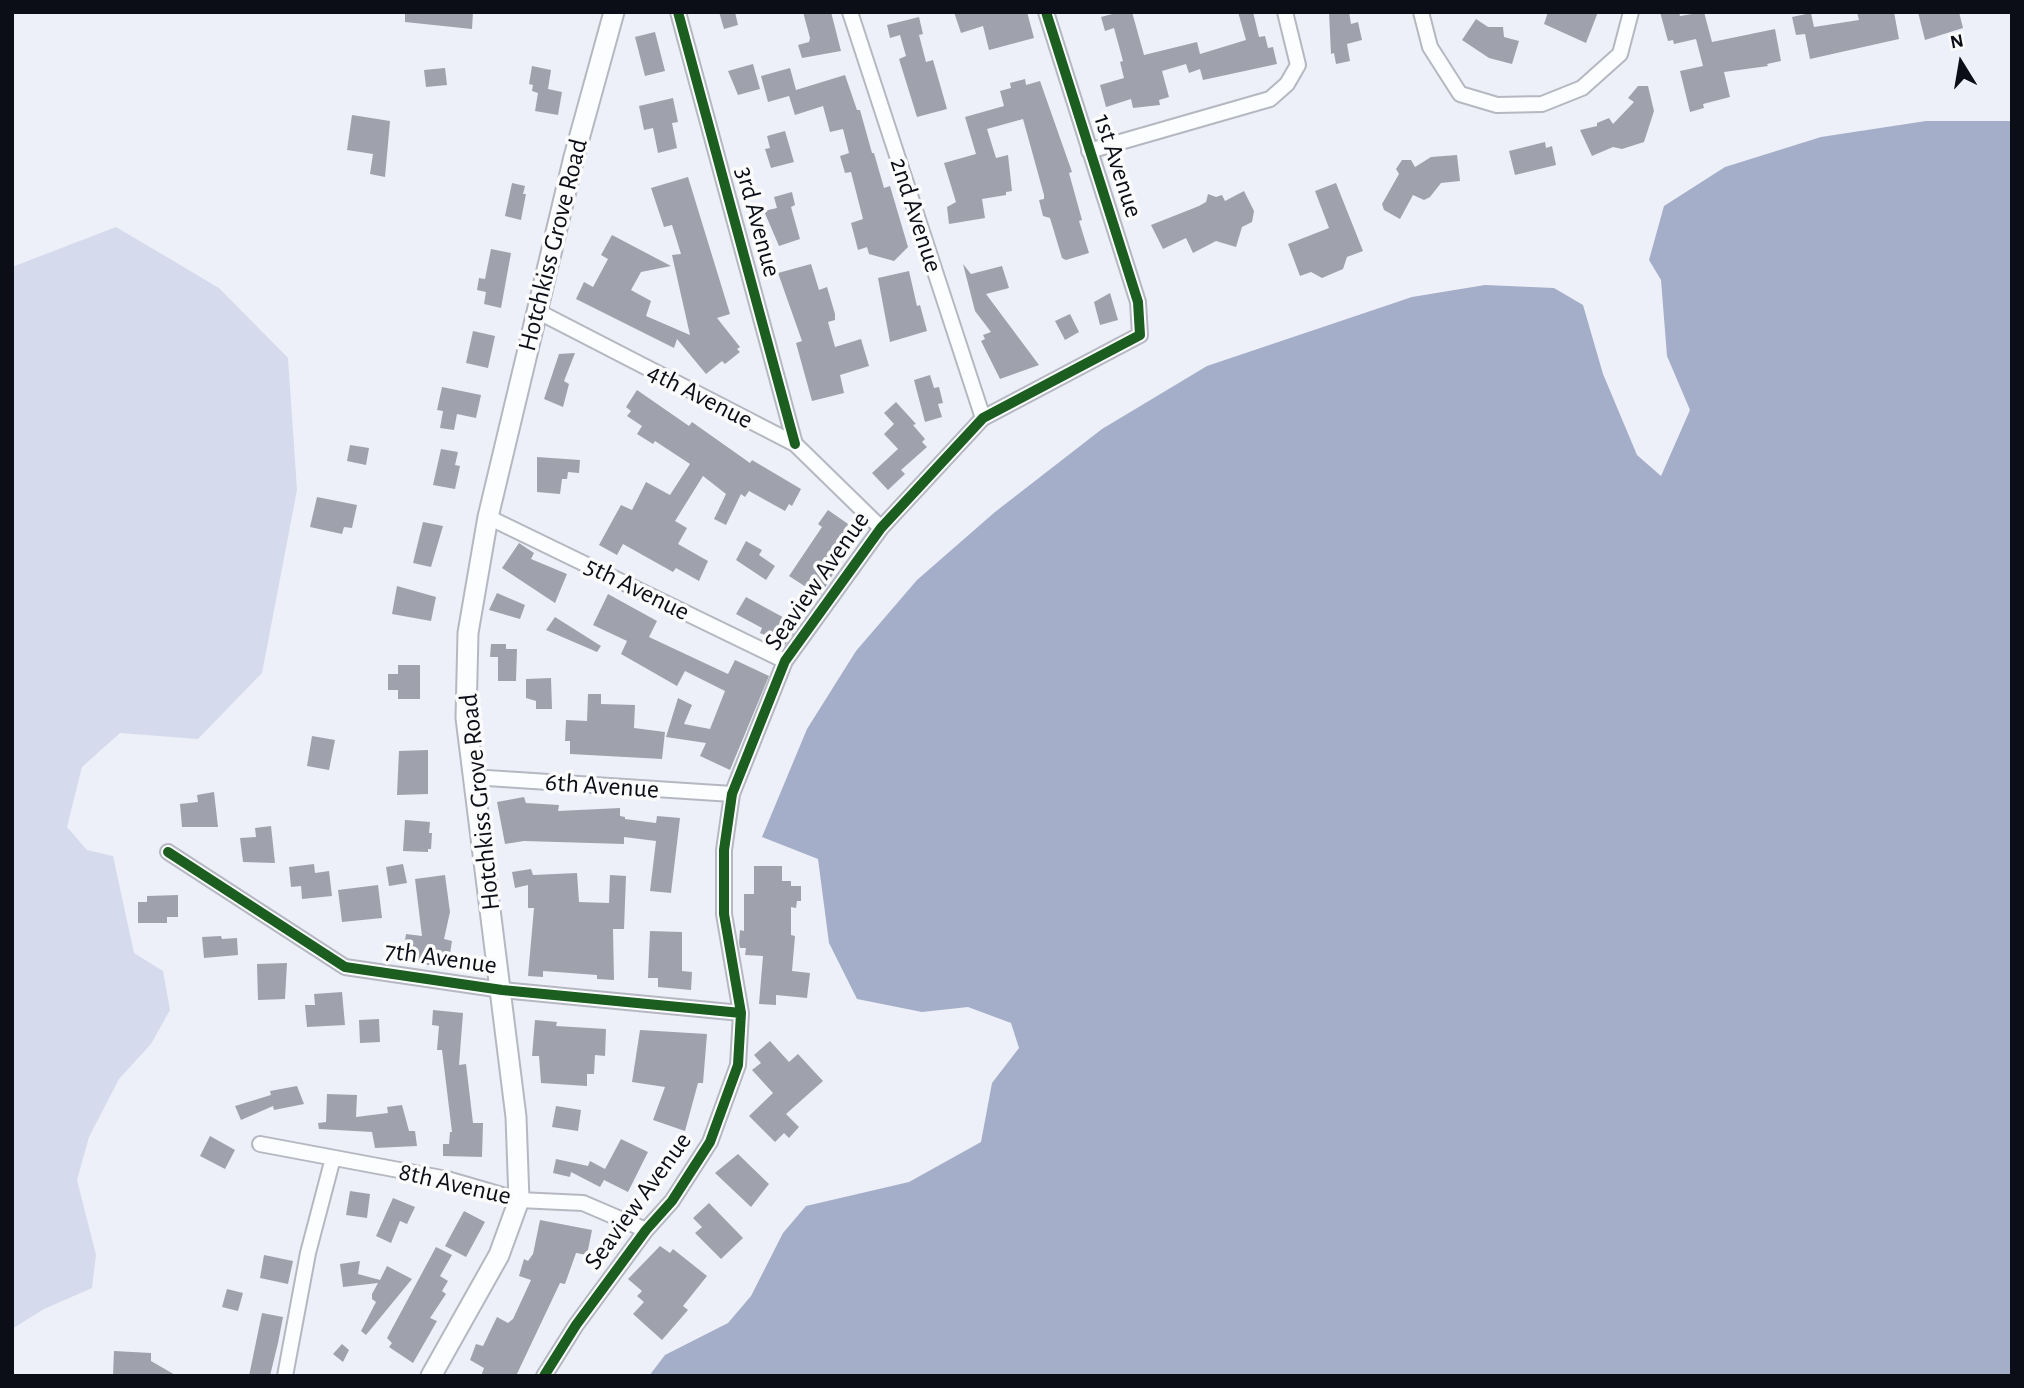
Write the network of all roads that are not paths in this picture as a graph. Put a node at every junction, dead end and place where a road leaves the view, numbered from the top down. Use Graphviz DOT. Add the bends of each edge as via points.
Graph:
graph roads {
  1 [pos="678,12"];
  2 [pos="850,12"];
  3 [pos="1046,12"];
  4 [pos="1286,12"];
  5 [pos="1421,12"];
  6 [pos="1631,12"];
  7 [pos="613,13"];
  8 [pos="1089,151"];
  9 [pos="537,311"];
  10 [pos="1140,335"];
  11 [pos="983,418"];
  12 [pos="795,444"];
  13 [pos="488,517"];
  14 [pos="881,527"];
  15 [pos="785,661"];
  16 [pos="472,777"];
  17 [pos="732,794"];
  18 [pos="167,852"];
  19 [pos="502,990"];
  20 [pos="741,1013"];
  21 [pos="260,1144"];
  22 [pos="333,1157"];
  23 [pos="519,1200"];
  24 [pos="646,1230"];
  25 [pos="285,1376"];
  26 [pos="431,1376"];
  27 [pos="544,1376"];
  1 -- 12 [label="street, 3rd Avenue"];
  2 -- 11 [label="street, 2nd Avenue"];
  3 -- 8 [label="street, 1st Avenue"];
  4 -- 8 [label="street" via="1298,65 1287,84 1270,99"];
  5 -- 6 [label="street" via="1430,47 1460,94 1497,105 1542,104 1582,88 1620,54"];
  7 -- 9 [label="main road, Hotchkiss Grove Road"];
  8 -- 10 [label="street, 1st Avenue" via="1138,302"];
  9 -- 12 [label="street, 4th Avenue"];
  9 -- 13 [label="main road, Hotchkiss Grove Road"];
  10 -- 11 [label="street, Seaview Avenue"];
  11 -- 14 [label="street, Seaview Avenue"];
  12 -- 14 [label="street, 4th Avenue"];
  13 -- 15 [label="street, 5th Avenue"];
  13 -- 16 [label="main road, Hotchkiss Grove Road" via="468,633 466,718"];
  14 -- 15 [label="street, Seaview Avenue"];
  15 -- 17 [label="street, Seaview Avenue"];
  16 -- 17 [label="street, 6th Avenue"];
  16 -- 19 [label="main road, Hotchkiss Grove Road"];
  17 -- 20 [label="street, Seaview Avenue" via="724,850 724,914"];
  18 -- 19 [label="street, 7th Avenue" via="345,967"];
  19 -- 20 [label="street, 7th Avenue"];
  19 -- 23 [label="main road, Hotchkiss Grove Road" via="516,1117"];
  20 -- 24 [label="street, Seaview Avenue" via="738,1065 710,1142 673,1201"];
  21 -- 22 [label="street, 8th Avenue"];
  22 -- 23 [label="street, 8th Avenue" via="447,1179"];
  22 -- 25 [label="street" via="308,1253"];
  23 -- 24 [label="street, 8th Avenue" via="583,1203"];
  23 -- 26 [label="main road, Hotchkiss Grove Road" via="499,1255"];
  24 -- 27 [label="street, Seaview Avenue"];
}
